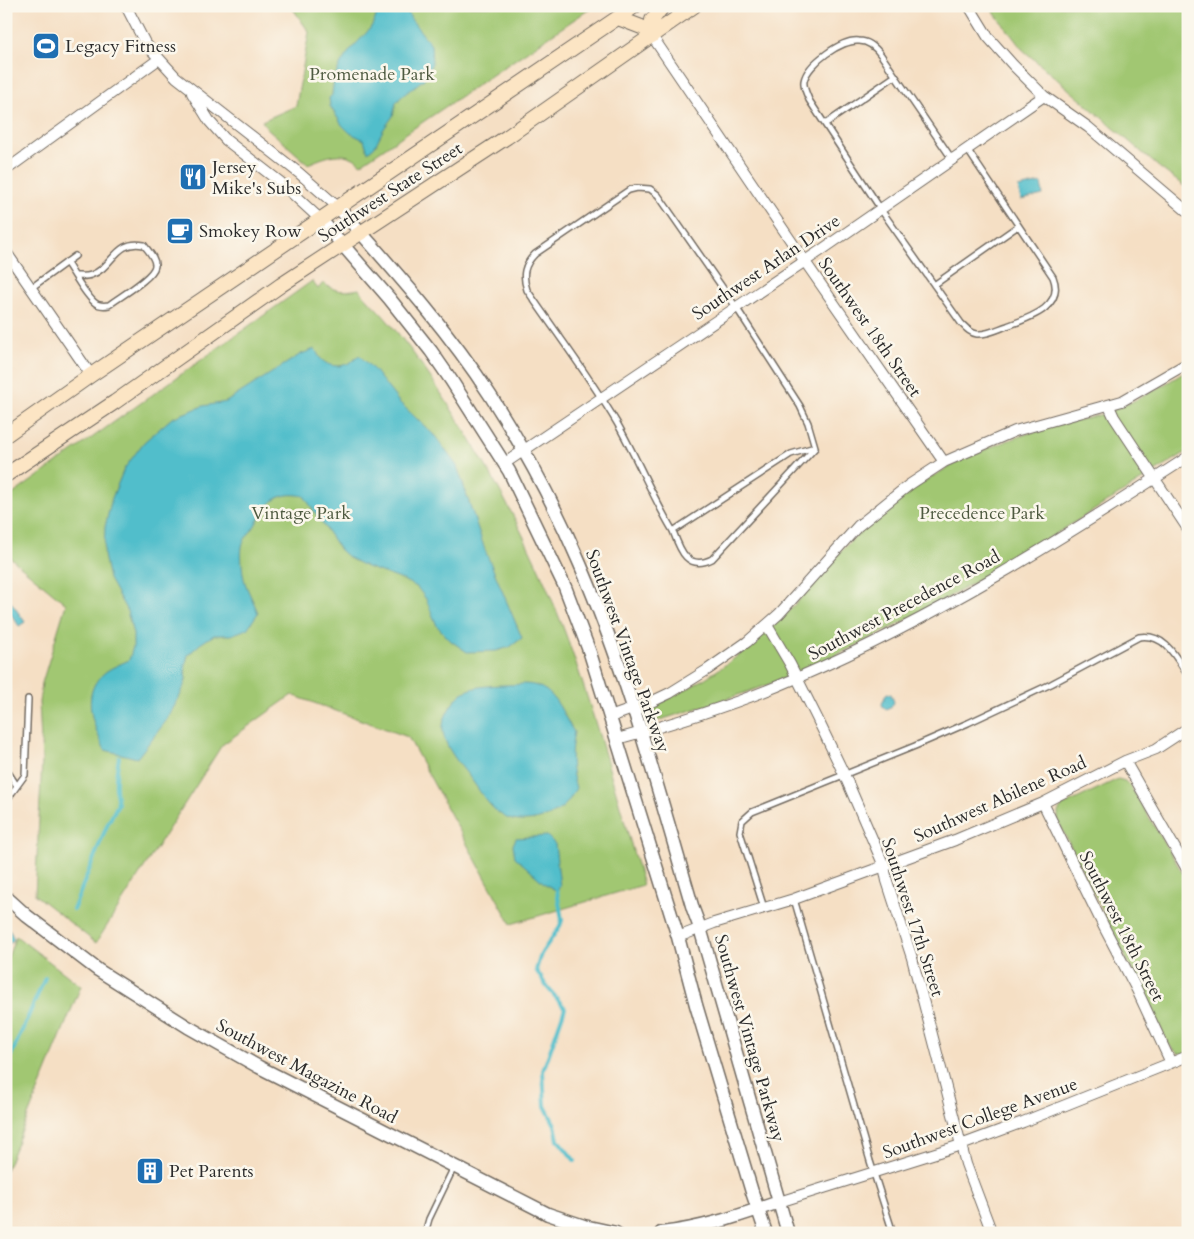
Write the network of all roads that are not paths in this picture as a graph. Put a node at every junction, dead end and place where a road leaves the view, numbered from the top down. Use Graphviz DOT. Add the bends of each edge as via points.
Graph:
graph roads {
  1 [pos="126,6"];
  2 [pos="635,6"];
  3 [pos="663,6"];
  4 [pos="694,6"];
  5 [pos="969,6"];
  6 [pos="618,18"];
  7 [pos="652,36"];
  8 [pos="159,59"];
  9 [pos="894,76"];
  10 [pos="189,87"];
  11 [pos="1044,96"];
  12 [pos="825,124"];
  13 [pos="967,149"];
  14 [pos="952,160"];
  15 [pos="6,170"];
  16 [pos="339,208"];
  17 [pos="881,209"];
  18 [pos="1188,212"];
  19 [pos="321,220"];
  20 [pos="1018,226"];
  21 [pos="360,233"];
  22 [pos="342,245"];
  23 [pos="6,252"];
  24 [pos="75,256"];
  25 [pos="804,261"];
  26 [pos="66,262"];
  27 [pos="75,276"];
  28 [pos="934,285"];
  29 [pos="31,288"];
  30 [pos="736,307"];
  31 [pos="1188,363"];
  32 [pos="92,375"];
  33 [pos="601,398"];
  34 [pos="1109,406"];
  35 [pos="6,435"];
  36 [pos="815,447"];
  37 [pos="523,450"];
  38 [pos="1188,457"];
  39 [pos="944,462"];
  40 [pos="505,463"];
  41 [pos="6,475"];
  42 [pos="1154,479"];
  43 [pos="1188,529"];
  44 [pos="673,531"];
  45 [pos="767,625"];
  46 [pos="1188,676"];
  47 [pos="798,678"];
  48 [pos="28,699"];
  49 [pos="634,709"];
  50 [pos="610,717"];
  51 [pos="1188,728"];
  52 [pos="641,732"];
  53 [pos="617,739"];
  54 [pos="1125,761"];
  55 [pos="6,770"];
  56 [pos="844,774"];
  57 [pos="17,786"];
  58 [pos="6,801"];
  59 [pos="1043,803"];
  60 [pos="884,866"];
  61 [pos="1188,871"];
  62 [pos="6,896"];
  63 [pos="794,899"];
  64 [pos="764,909"];
  65 [pos="700,928"];
  66 [pos="678,937"];
  67 [pos="1188,1056"];
  68 [pos="1171,1063"];
  69 [pos="961,1145"];
  70 [pos="454,1167"];
  71 [pos="874,1172"];
  72 [pos="779,1202"];
  73 [pos="758,1210"];
  74 [pos="425,1233"];
  75 [pos="616,1233"];
  76 [pos="661,1233"];
  77 [pos="766,1233"];
  78 [pos="788,1233"];
  79 [pos="893,1233"];
  80 [pos="992,1233"];
  1 -- 8 [label="street, Southwest Vintage Parkway" via="145,42"];
  2 -- 6 [label="main road, Southwest State Street"];
  3 -- 7 [label="main road" via="652,20"];
  4 -- 7 [label="main road, Southwest State Street"];
  5 -- 11 [label="street" via="988,37"];
  6 -- 7 [label="main road" via="644,28"];
  6 -- 16 [label="main road, Southwest State Street"];
  7 -- 21 [label="main road, Southwest State Street" via="507,137"];
  7 -- 25 [label="street, Southwest 18th Street"];
  8 -- 10 [label="street, Southwest Vintage Parkway"];
  8 -- 15 [label="street"];
  9 -- 12 [label="lane"];
  9 -- 12 [label="lane" via="877,50 863,41 848,42 822,58 810,68 804,85 809,100"];
  9 -- 14 [label="lane"];
  10 -- 16 [label="street, Southwest Vintage Parkway" via="299,172"];
  10 -- 19 [label="street, Southwest Vintage Parkway" via="210,122 226,140 280,182"];
  11 -- 13 [label="street, Southwest Arlan Drive"];
  11 -- 18 [label="street" via="1088,127"];
  12 -- 17 [label="lane"];
  13 -- 14 [label="street, Southwest Arlan Drive"];
  13 -- 20 [label="lane"];
  14 -- 17 [label="street, Southwest Arlan Drive"];
  16 -- 19 [label="main road, Southwest State Street"];
  16 -- 21 [label="street, Southwest Vintage Parkway"];
  17 -- 25 [label="street, Southwest Arlan Drive"];
  17 -- 28 [label="lane"];
  19 -- 22 [label="street, Southwest Vintage Parkway"];
  19 -- 32 [label="main road, Southwest State Street"];
  20 -- 28 [label="lane"];
  20 -- 28 [label="lane" via="1056,283 1050,305 1040,313 988,333 974,333 961,323"];
  21 -- 22 [label="main road, Southwest State Street"];
  21 -- 37 [label="street, Southwest Vintage Parkway" via="450,338"];
  22 -- 40 [label="street, Southwest Vintage Parkway" via="431,351"];
  22 -- 41 [label="main road, Southwest State Street"];
  23 -- 29 [label="street"];
  24 -- 26 [label="lane"];
  25 -- 30 [label="street, Southwest Arlan Drive"];
  25 -- 39 [label="street, Southwest 18th Street"];
  26 -- 27 [label="lane"];
  26 -- 29 [label="lane"];
  27 -- 27 [label="lane" via="94,303 102,306 109,305 151,274 155,265 144,245 134,243 123,247 99,271 90,276"];
  29 -- 32 [label="street"];
  30 -- 33 [label="street, Southwest Arlan Drive"];
  30 -- 33 [label="lane" via="665,204 646,188 629,190 535,254 523,275 527,290"];
  30 -- 36 [label="lane" via="800,406"];
  31 -- 34 [label="street"];
  32 -- 35 [label="main road, Southwest State Street"];
  33 -- 37 [label="street, Southwest Arlan Drive"];
  33 -- 44 [label="lane" via="631,448"];
  34 -- 39 [label="street" via="1015,431"];
  34 -- 42 [label="street"];
  36 -- 44 [label="lane" via="791,454"];
  36 -- 44 [label="lane" via="712,559 698,563 685,557"];
  37 -- 40 [label="street, Southwest Arlan Drive"];
  37 -- 49 [label="street, Southwest Vintage Parkway" via="580,563"];
  38 -- 42 [label="street, Southwest Precedence Road"];
  39 -- 45 [label="street" via="858,526"];
  40 -- 50 [label="street, Southwest Vintage Parkway" via="565,587"];
  42 -- 43 [label="street"];
  42 -- 47 [label="street, Southwest Precedence Road" via="979,587"];
  45 -- 47 [label="street, Southwest 17th Street"];
  45 -- 49 [label="street" via="718,664 670,693"];
  46 -- 56 [label="lane" via="1164,644 1152,637 1138,636 1011,703"];
  47 -- 52 [label="street, Southwest Precedence Road" via="731,705"];
  47 -- 56 [label="street, Southwest 17th Street"];
  48 -- 57 [label="lane" via="25,775"];
  49 -- 50 [label="street"];
  49 -- 52 [label="street, Southwest Vintage Parkway"];
  50 -- 53 [label="street, Southwest Vintage Parkway"];
  51 -- 54 [label="street, Southwest Abilene Road" via="1156,749"];
  52 -- 53 [label="street, Southwest Precedence Road"];
  52 -- 65 [label="street, Southwest Vintage Parkway"];
  53 -- 66 [label="street, Southwest Vintage Parkway"];
  54 -- 59 [label="street, Southwest Abilene Road"];
  54 -- 61 [label="street"];
  55 -- 57 [label="lane"];
  56 -- 60 [label="street, Southwest 17th Street"];
  56 -- 64 [label="lane" via="752,812 742,821 742,841"];
  57 -- 58 [label="lane"];
  59 -- 60 [label="street, Southwest Abilene Road"];
  59 -- 68 [label="street, Southwest 18th Street"];
  60 -- 63 [label="street, Southwest Abilene Road"];
  60 -- 69 [label="street, Southwest 17th Street" via="912,958"];
  62 -- 70 [label="street, Southwest Magazine Road" via="98,970 188,1027 258,1068"];
  63 -- 64 [label="street, Southwest Abilene Road"];
  63 -- 71 [label="lane"];
  64 -- 65 [label="street, Southwest Abilene Road"];
  65 -- 66 [label="street, Southwest Abilene Road"];
  65 -- 72 [label="street, Southwest Vintage Parkway"];
  66 -- 73 [label="street, Southwest Vintage Parkway"];
  67 -- 68 [label="street, Southwest College Avenue"];
  68 -- 69 [label="street, Southwest College Avenue"];
  69 -- 71 [label="street, Southwest College Avenue"];
  69 -- 80 [label="street, Southwest 17th Street"];
  70 -- 74 [label="lane"];
  70 -- 75 [label="street, Southwest Magazine Road" via="548,1214"];
  71 -- 72 [label="street, Southwest College Avenue"];
  71 -- 79 [label="lane"];
  72 -- 73 [label="street"];
  72 -- 78 [label="street, Southwest Vintage Parkway"];
  73 -- 76 [label="street" via="682,1231"];
  73 -- 77 [label="street, Southwest Vintage Parkway"];
}
